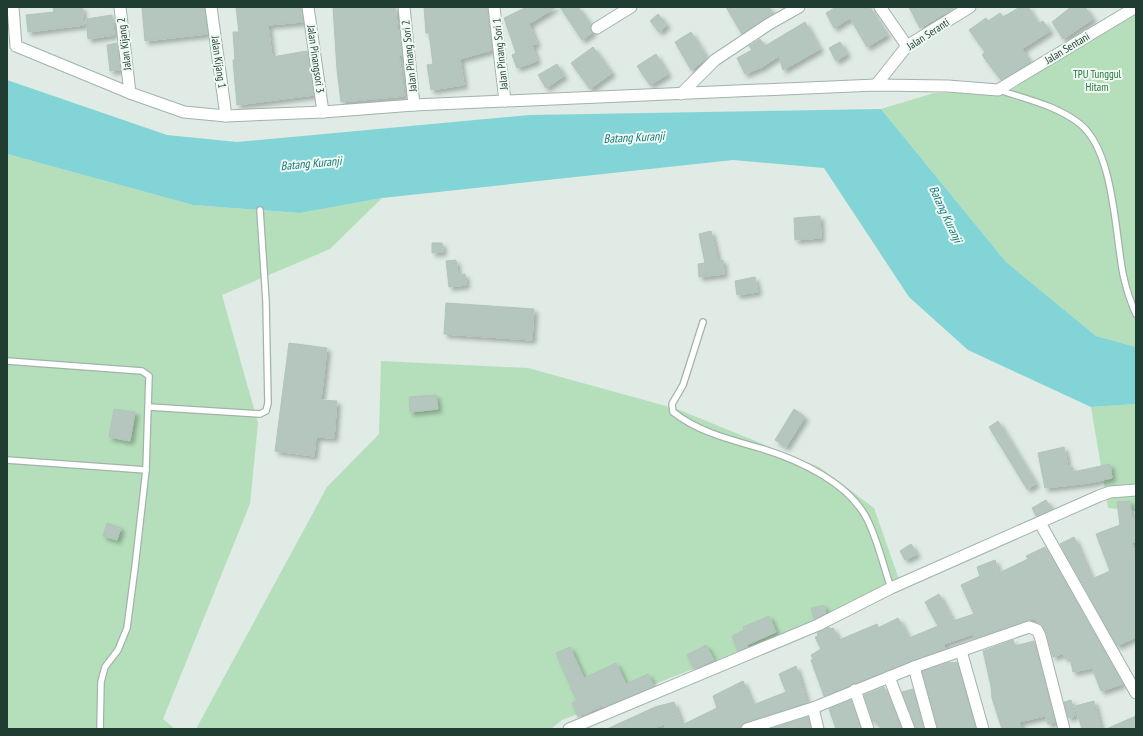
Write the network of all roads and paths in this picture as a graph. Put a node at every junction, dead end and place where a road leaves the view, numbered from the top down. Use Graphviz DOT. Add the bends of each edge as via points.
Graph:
graph roads {
  1 [pos="13,7"];
  2 [pos="120,7"];
  3 [pos="212,7"];
  4 [pos="308,7"];
  5 [pos="404,7"];
  6 [pos="494,7"];
  7 [pos="632,7"];
  8 [pos="800,7"];
  9 [pos="880,7"];
  10 [pos="970,7"];
  11 [pos="1133,8"];
  12 [pos="597,28"];
  13 [pos="906,46"];
  14 [pos="876,85"];
  15 [pos="998,90"];
  16 [pos="130,93"];
  17 [pos="681,94"];
  18 [pos="505,101"];
  19 [pos="414,105"];
  20 [pos="323,112"];
  21 [pos="226,116"];
  22 [pos="260,210"];
  23 [pos="1136,314"];
  24 [pos="703,322"];
  25 [pos="7,361"];
  26 [pos="149,407"];
  27 [pos="7,460"];
  28 [pos="146,470"];
  29 [pos="1136,490"];
  30 [pos="1040,523"];
  31 [pos="891,588"];
  32 [pos="961,651"];
  33 [pos="914,668"];
  34 [pos="888,677"];
  35 [pos="855,690"];
  36 [pos="1136,694"];
  37 [pos="813,708"];
  38 [pos="100,729"];
  39 [pos="569,729"];
  40 [pos="747,729"];
  41 [pos="818,729"];
  42 [pos="868,729"];
  43 [pos="909,729"];
  44 [pos="931,729"];
  45 [pos="983,729"];
  46 [pos="1064,729"];
  1 -- 16 [label="street" via="16,46"];
  2 -- 16 [label="street, Jalan Kijang 2"];
  3 -- 21 [label="street, Jalan Kijang 1"];
  4 -- 20 [label="street, Jalan Pinangsori 3"];
  5 -- 19 [label="street, Jalan Pinang Sori 2"];
  6 -- 18 [label="street, Jalan Pinang Sori 1"];
  7 -- 12 [label="street"];
  8 -- 17 [label="street" via="769,24 716,60"];
  9 -- 13 [label="street"];
  10 -- 13 [label="street, Jalan Seranti"];
  11 -- 15 [label="street, Jalan Sentani"];
  13 -- 14 [label="street, Jalan Seranti"];
  14 -- 15 [label="street"];
  14 -- 17 [label="street"];
  15 -- 23 [label="lane" via="1049,106 1080,123 1094,140 1104,165 1123,274 1128,296"];
  16 -- 21 [label="street" via="184,112"];
  17 -- 18 [label="street"];
  18 -- 19 [label="street"];
  19 -- 20 [label="street"];
  20 -- 21 [label="street"];
  22 -- 26 [label="lane" via="266,301 266,411 260,414"];
  24 -- 31 [label="lane" via="683,385 672,404 674,412 709,433 795,460 825,477 849,496 866,517"];
  25 -- 26 [label="lane" via="142,371 149,376"];
  26 -- 28 [label="lane"];
  27 -- 28 [label="lane"];
  28 -- 38 [label="lane" via="127,628 118,650 104,666 100,682"];
  29 -- 30 [label="street" via="1110,492"];
  30 -- 31 [label="street"];
  30 -- 36 [label="street"];
  31 -- 39 [label="street" via="818,625"];
  32 -- 33 [label="street"];
  32 -- 45 [label="street"];
  32 -- 46 [label="street" via="1024,628 1032,627 1037,630"];
  33 -- 34 [label="street"];
  33 -- 44 [label="street"];
  34 -- 35 [label="street"];
  34 -- 43 [label="street"];
  35 -- 37 [label="street"];
  35 -- 42 [label="street"];
  37 -- 40 [label="street"];
  37 -- 41 [label="street"];
}
